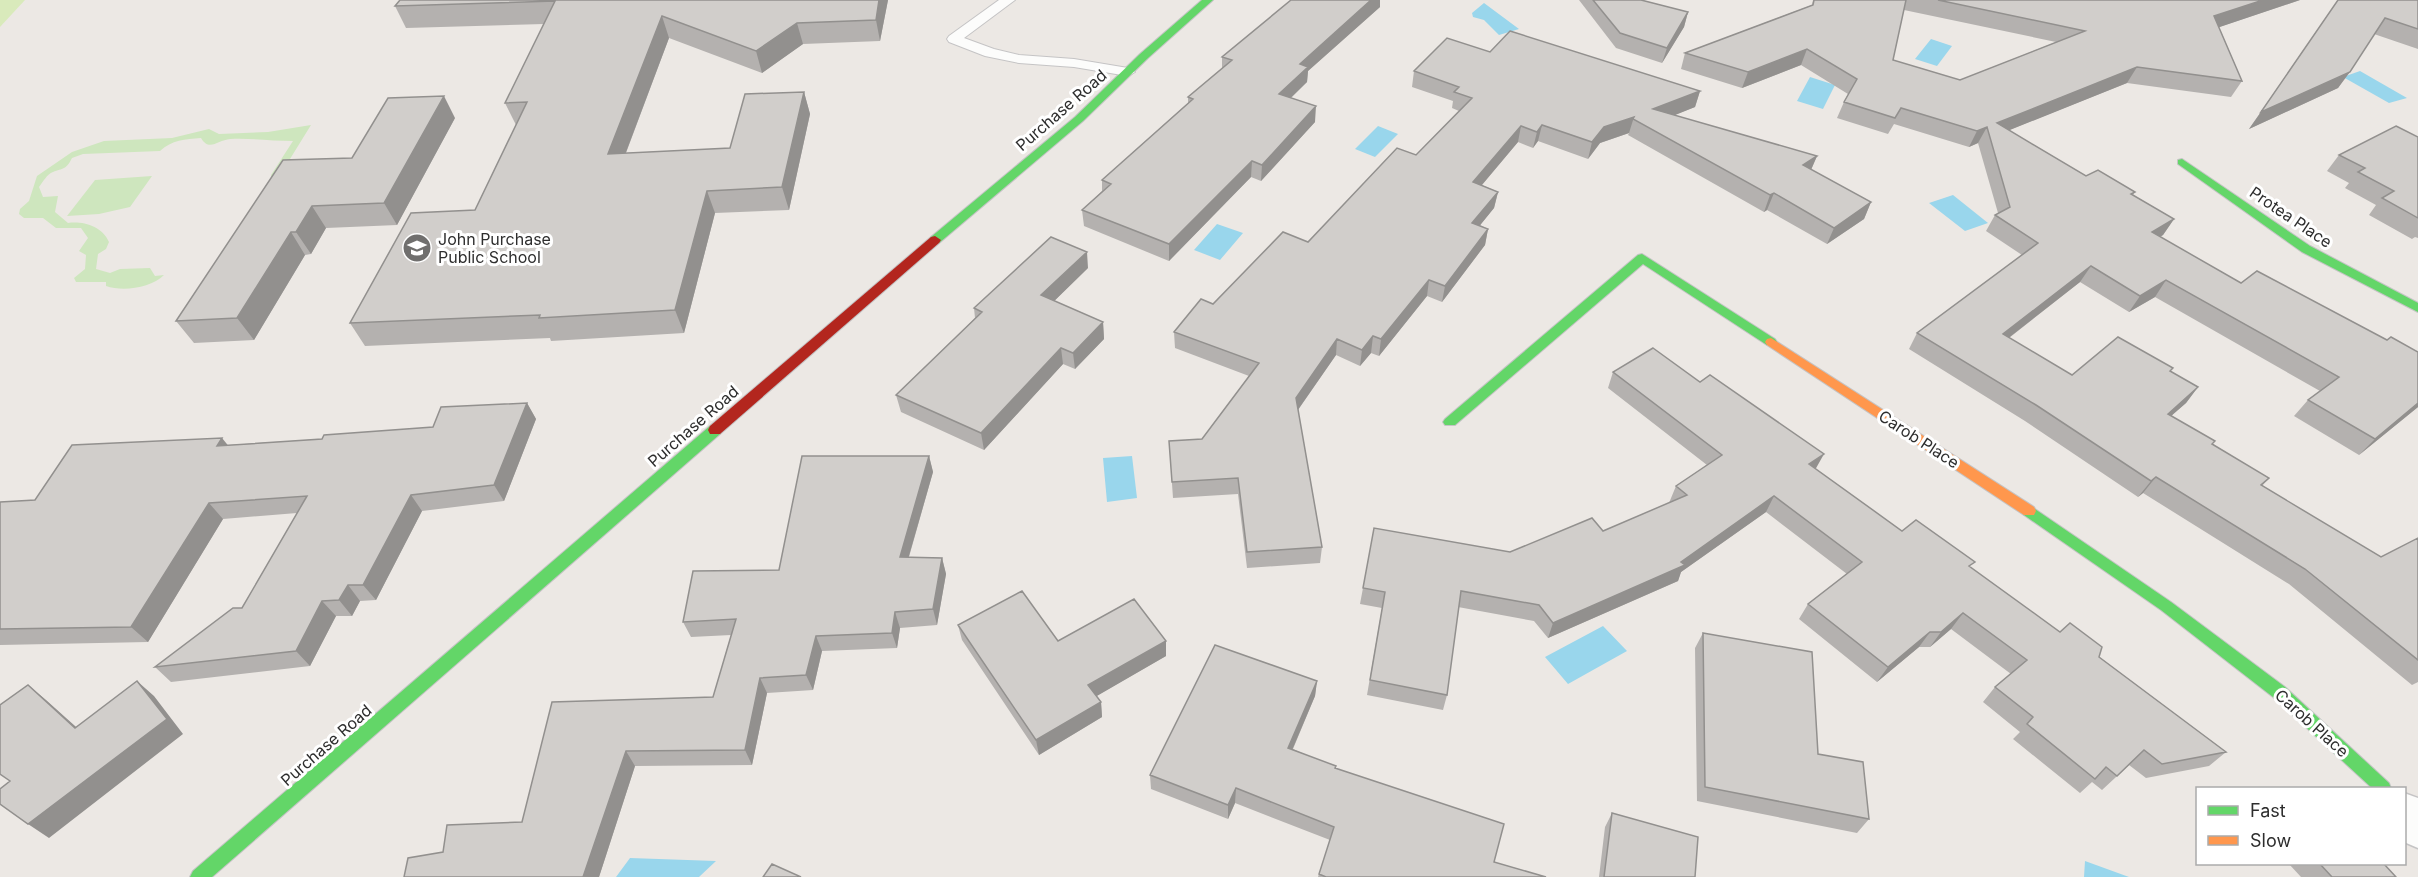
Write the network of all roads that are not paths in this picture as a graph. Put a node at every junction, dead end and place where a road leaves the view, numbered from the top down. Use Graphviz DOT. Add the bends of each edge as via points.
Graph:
graph roads {
  1 [pos="1008,0"];
  2 [pos="1208,0"];
  3 [pos="1128,72"];
  4 [pos="2182,162"];
  5 [pos="2418,308"];
  6 [pos="1450,422"];
  7 [pos="2381,787"];
  8 [pos="2406,814"];
  9 [pos="2418,828"];
  10 [pos="199,877"];
  1 -- 3 [label="lane" via="954,39 1019,59"];
  2 -- 3 [label="main road, Purchase Road"];
  3 -- 10 [label="main road, Purchase Road" via="1079,119 860,303"];
  4 -- 5 [label="main road, Protea Place" via="2306,249"];
  6 -- 7 [label="main road, Carob Place" via="1642,258 2017,503 2166,606 2279,692"];
  8 -- 9 [label="street"];
}
